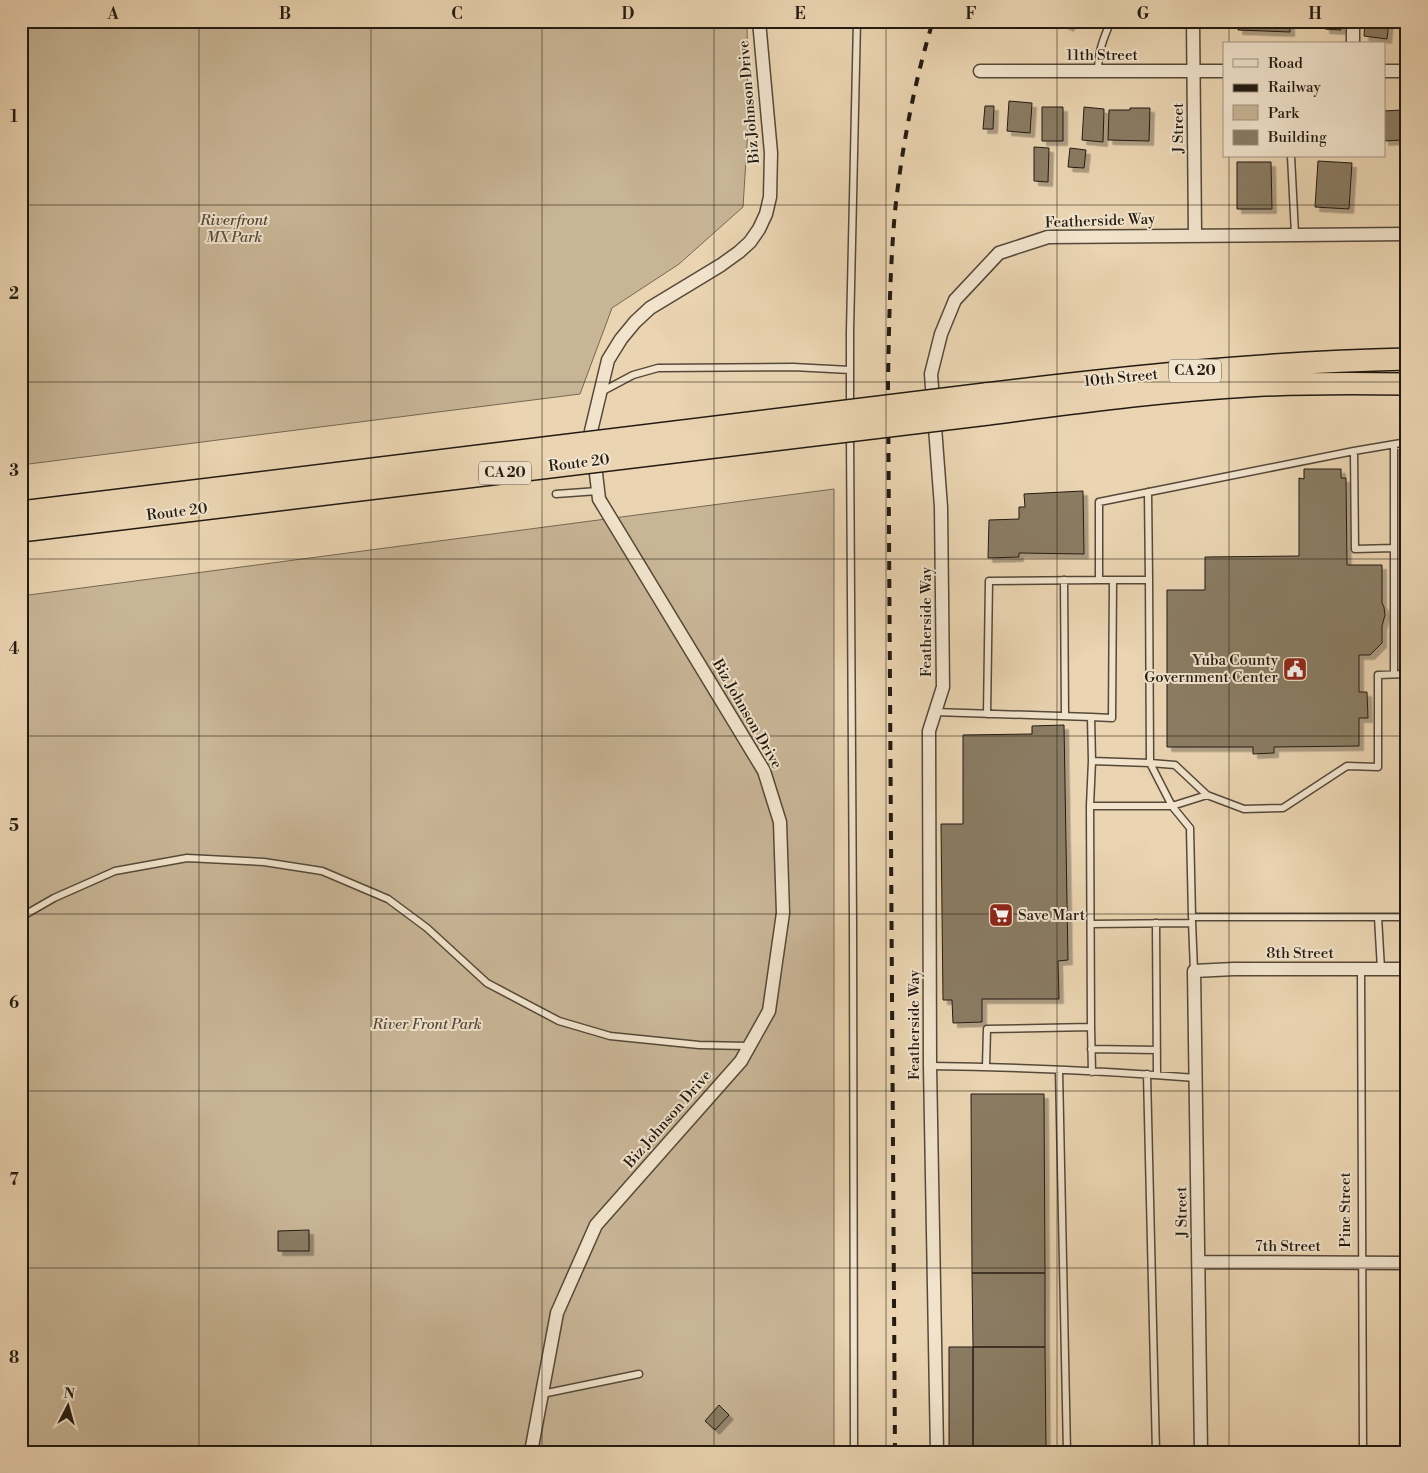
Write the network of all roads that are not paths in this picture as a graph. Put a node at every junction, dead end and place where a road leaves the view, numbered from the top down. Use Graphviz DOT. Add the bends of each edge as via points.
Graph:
graph roads {
  1 [pos="759,21"];
  2 [pos="858,21"];
  3 [pos="1111,21"];
  4 [pos="1193,21"];
  5 [pos="1353,21"];
  6 [pos="1353,42"];
  7 [pos="980,71"];
  8 [pos="1194,71"];
  9 [pos="1223,71"];
  10 [pos="1386,71"];
  11 [pos="1407,71"];
  12 [pos="1098,72"];
  13 [pos="1291,158"];
  14 [pos="1295,234"];
  15 [pos="1407,234"];
  16 [pos="1195,235"];
  17 [pos="1407,359"];
  18 [pos="850,370"];
  19 [pos="1406,384"];
  20 [pos="600,393"];
  21 [pos="986,404"];
  22 [pos="850,416"];
  23 [pos="850,425"];
  24 [pos="1407,442"];
  25 [pos="1394,445"];
  26 [pos="1354,451"];
  27 [pos="598,491"];
  28 [pos="1148,492"];
  29 [pos="556,494"];
  30 [pos="21,512"];
  31 [pos="21,532"];
  32 [pos="1394,548"];
  33 [pos="1064,580"];
  34 [pos="1099,580"];
  35 [pos="1113,580"];
  36 [pos="1149,580"];
  37 [pos="1394,674"];
  38 [pos="1407,674"];
  39 [pos="934,712"];
  40 [pos="987,714"];
  41 [pos="1066,716"];
  42 [pos="1091,717"];
  43 [pos="1092,761"];
  44 [pos="1150,763"];
  45 [pos="1207,795"];
  46 [pos="1090,806"];
  47 [pos="1172,806"];
  48 [pos="21,917"];
  49 [pos="1378,917"];
  50 [pos="1407,917"];
  51 [pos="1192,920"];
  52 [pos="1090,924"];
  53 [pos="1156,924"];
  54 [pos="1361,969"];
  55 [pos="1381,969"];
  56 [pos="1407,969"];
  57 [pos="1194,971"];
  58 [pos="1091,1027"];
  59 [pos="749,1046"];
  60 [pos="1091,1049"];
  61 [pos="1157,1050"];
  62 [pos="930,1066"];
  63 [pos="986,1067"];
  64 [pos="1059,1071"];
  65 [pos="1092,1072"];
  66 [pos="1147,1074"];
  67 [pos="1157,1075"];
  68 [pos="1196,1078"];
  69 [pos="1199,1262"];
  70 [pos="1362,1263"];
  71 [pos="1407,1263"];
  72 [pos="638,1374"];
  73 [pos="541,1395"];
  74 [pos="531,1452"];
  75 [pos="854,1452"];
  76 [pos="937,1452"];
  77 [pos="1067,1452"];
  78 [pos="1156,1452"];
  79 [pos="1201,1452"];
  80 [pos="1363,1452"];
  1 -- 20 [label="street, Biz Johnson Drive" via="771,153 770,197 766,214 750,242 739,252 667,297 635,322 608,360"];
  2 -- 18 [label="lane"];
  3 -- 12 [label="lane" via="1101,43"];
  4 -- 8 [label="street, J Street"];
  5 -- 6 [label="street"];
  7 -- 12 [label="street, 11th Street"];
  8 -- 9 [label="street, 11th Street"];
  8 -- 12 [label="street, 11th Street"];
  8 -- 16 [label="street, J Street"];
  10 -- 11 [label="street"];
  13 -- 14 [label="lane"];
  14 -- 15 [label="street, Featherside Way"];
  14 -- 16 [label="street, Featherside Way"];
  16 -- 39 [label="street, Featherside Way" via="1048,237 999,253 955,300 941,334 931,374 941,507 943,686"];
  17 -- 21 [label="highway, 10th Street / CA 20" via="1318,361 1198,370"];
  18 -- 20 [label="lane" via="658,368 634,375"];
  18 -- 22 [label="lane"];
  19 -- 21 [label="highway, 10th Street / CA 20" via="1247,386"];
  20 -- 27 [label="street, Biz Johnson Drive" via="592,431"];
  21 -- 30 [label="highway, Route 20 / CA 20, bridge"];
  21 -- 31 [label="highway, Route 20 / CA 20, bridge"];
  23 -- 75 [label="lane"];
  24 -- 25 [label="lane"];
  25 -- 26 [label="lane"];
  25 -- 32 [label="lane"];
  26 -- 28 [label="lane"];
  26 -- 32 [label="lane" via="1355,549"];
  27 -- 29 [label="lane"];
  27 -- 59 [label="street, Biz Johnson Drive" via="599,499 764,771 780,822 783,913 769,1011"];
  28 -- 34 [label="lane" via="1099,502"];
  28 -- 36 [label="lane"];
  32 -- 37 [label="lane"];
  33 -- 34 [label="lane"];
  33 -- 40 [label="lane" via="989,580"];
  33 -- 41 [label="lane"];
  34 -- 35 [label="lane"];
  35 -- 36 [label="lane"];
  35 -- 42 [label="lane" via="1112,718"];
  36 -- 44 [label="lane"];
  37 -- 38 [label="lane"];
  37 -- 45 [label="lane" via="1378,674 1378,767 1347,766 1283,808 1244,809"];
  39 -- 40 [label="lane"];
  39 -- 62 [label="street, Featherside Way" via="929,731"];
  40 -- 41 [label="lane"];
  41 -- 42 [label="lane"];
  42 -- 43 [label="lane"];
  43 -- 44 [label="lane"];
  43 -- 46 [label="lane"];
  44 -- 45 [label="lane" via="1175,765"];
  44 -- 47 [label="lane"];
  45 -- 47 [label="lane"];
  46 -- 47 [label="lane"];
  46 -- 52 [label="lane"];
  47 -- 51 [label="lane" via="1190,828"];
  48 -- 59 [label="lane" via="54,898 115,871 187,858 264,862 322,870 388,899 427,928 488,982 559,1021 610,1036 699,1045"];
  49 -- 50 [label="lane"];
  49 -- 51 [label="lane"];
  49 -- 55 [label="lane"];
  51 -- 53 [label="lane"];
  51 -- 57 [label="lane"];
  52 -- 53 [label="lane"];
  52 -- 58 [label="lane"];
  53 -- 61 [label="lane"];
  54 -- 55 [label="street, 8th Street"];
  54 -- 57 [label="street, 8th Street"];
  54 -- 70 [label="lane, Pine Street"];
  55 -- 56 [label="street, 8th Street"];
  57 -- 68 [label="street, J Street"];
  58 -- 60 [label="lane"];
  58 -- 63 [label="lane" via="987,1029"];
  59 -- 73 [label="street, Biz Johnson Drive" via="741,1061 596,1225 557,1313"];
  60 -- 61 [label="lane"];
  60 -- 65 [label="lane"];
  61 -- 67 [label="lane"];
  62 -- 63 [label="lane"];
  62 -- 76 [label="street, Featherside Way"];
  63 -- 64 [label="lane"];
  64 -- 65 [label="lane"];
  64 -- 77 [label="lane"];
  65 -- 66 [label="lane"];
  66 -- 67 [label="lane"];
  66 -- 78 [label="lane"];
  67 -- 68 [label="lane"];
  68 -- 69 [label="street, J Street"];
  69 -- 70 [label="street, 7th Street"];
  69 -- 79 [label="street, J Street"];
  70 -- 71 [label="street, 7th Street"];
  70 -- 80 [label="lane, Pine Street"];
  72 -- 73 [label="lane"];
  73 -- 74 [label="street, Biz Johnson Drive"];
}
